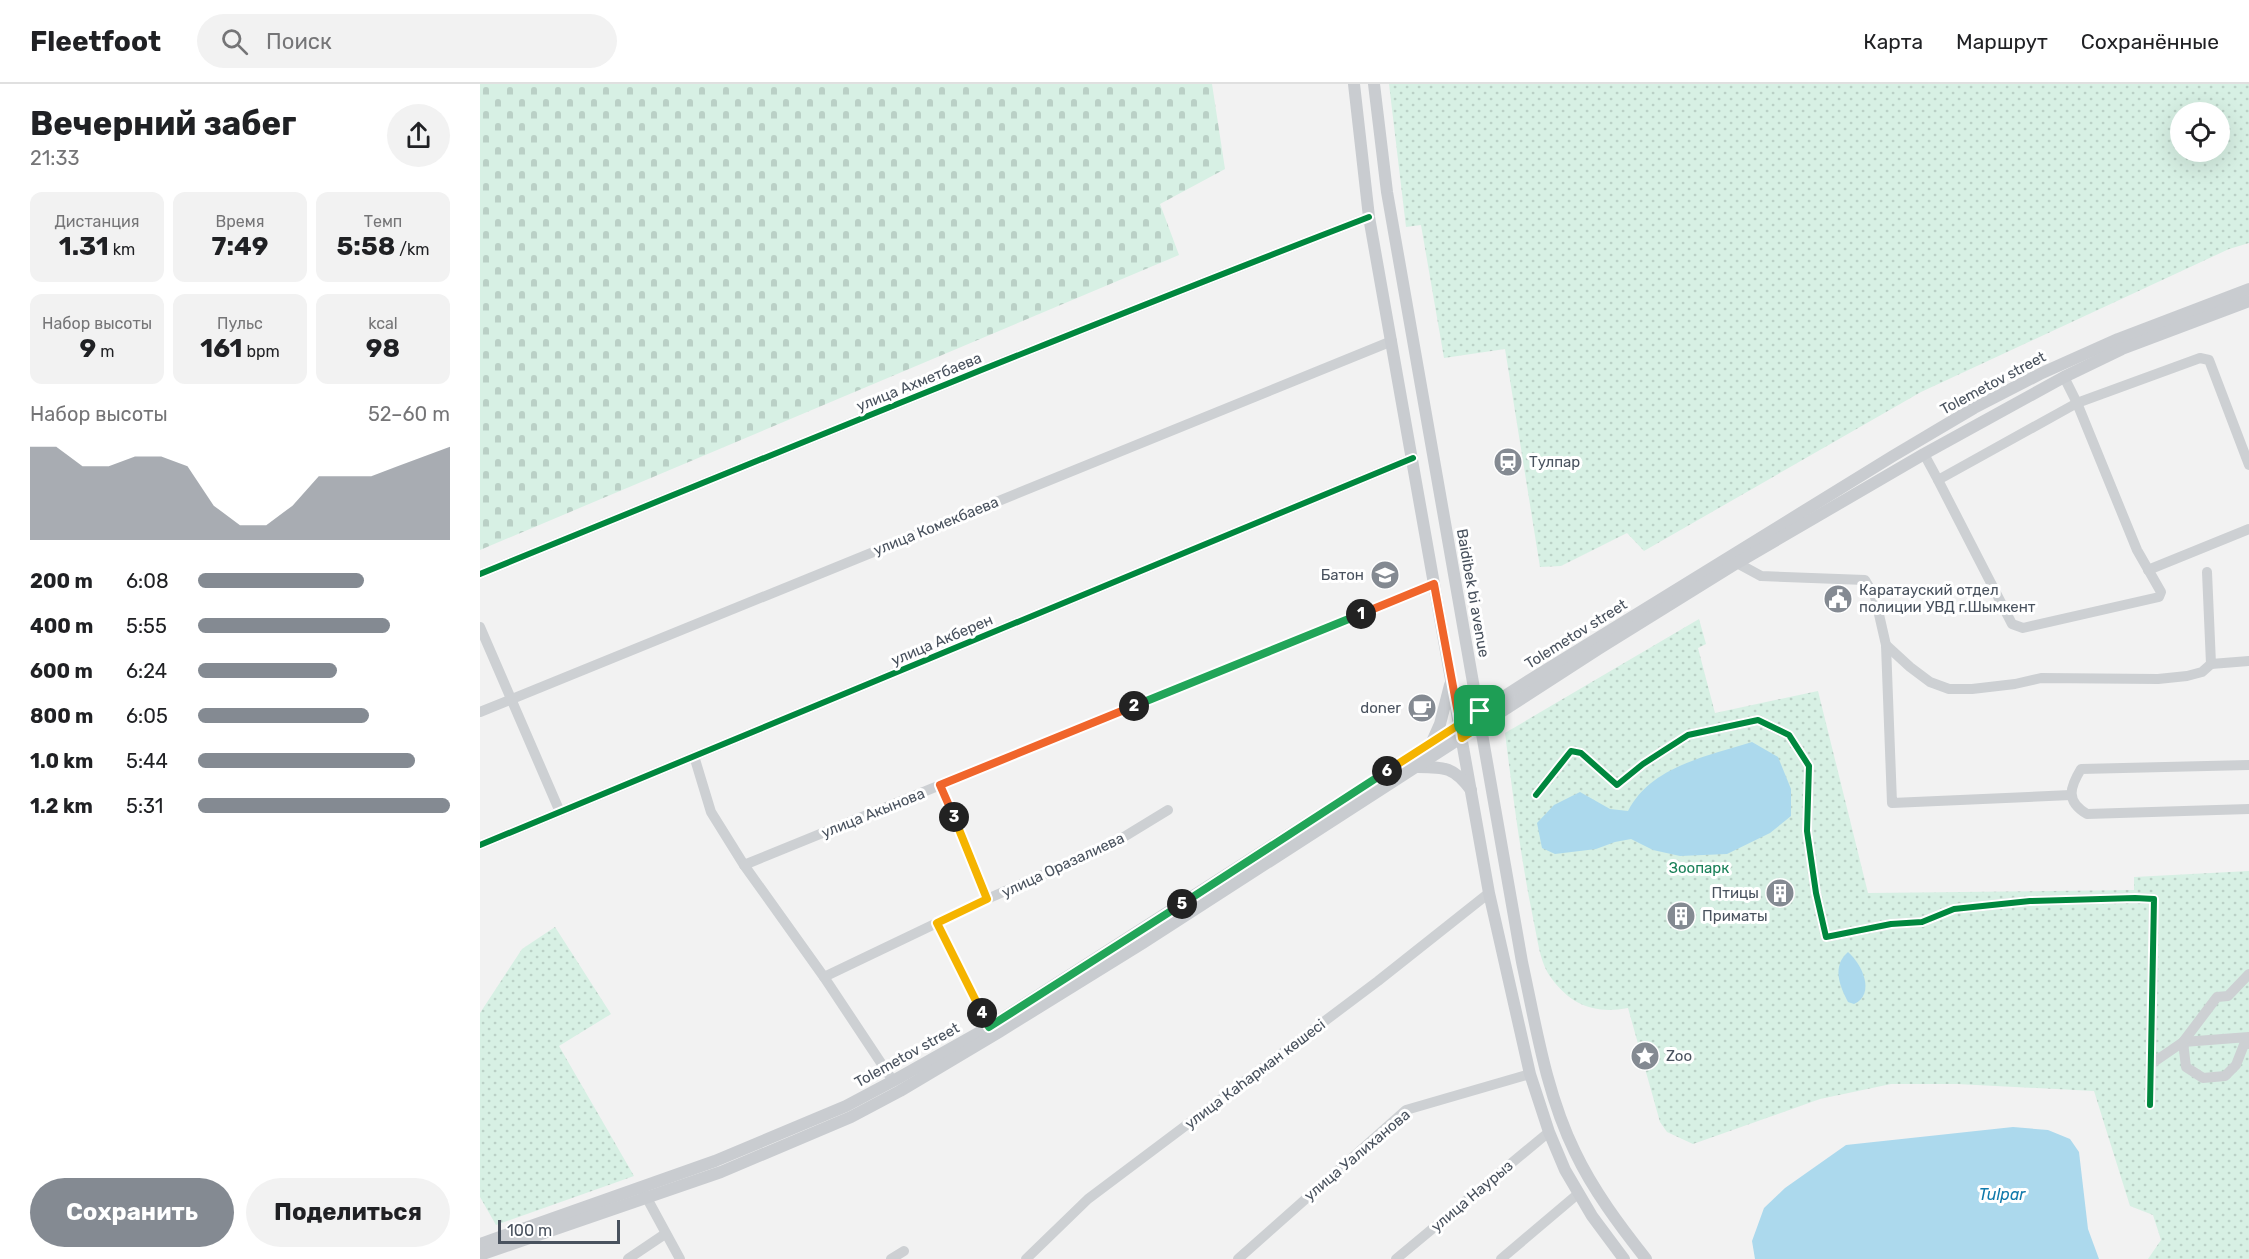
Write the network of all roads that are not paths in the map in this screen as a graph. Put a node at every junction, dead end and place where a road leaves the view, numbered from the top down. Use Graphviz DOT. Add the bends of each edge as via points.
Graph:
graph roads {
  1 [pos="1354,84"];
  2 [pos="1374,84"];
  3 [pos="1369,217"];
  4 [pos="2249,289"];
  5 [pos="2249,301"];
  6 [pos="1392,341"];
  7 [pos="2064,377"];
  8 [pos="2078,403"];
  9 [pos="1924,454"];
  10 [pos="1413,458"];
  11 [pos="2249,465"];
  12 [pos="1938,480"];
  13 [pos="1443,508"];
  14 [pos="1422,513"];
  15 [pos="2249,529"];
  16 [pos="1737,563"];
  17 [pos="2148,570"];
  18 [pos="2208,572"];
  19 [pos="480,574"];
  20 [pos="1434,584"];
  21 [pos="480,627"];
  22 [pos="1886,645"];
  23 [pos="2249,661"];
  24 [pos="2211,664"];
  25 [pos="1452,678"];
  26 [pos="511,699"];
  27 [pos="1480,711"];
  28 [pos="480,712"];
  29 [pos="1460,724"];
  30 [pos="1482,725"];
  31 [pos="1462,738"];
  32 [pos="1432,742"];
  33 [pos="694,756"];
  34 [pos="2249,765"];
  35 [pos="1418,767"];
  36 [pos="940,785"];
  37 [pos="1472,791"];
  38 [pos="1536,795"];
  39 [pos="2071,795"];
  40 [pos="2249,809"];
  41 [pos="1168,810"];
  42 [pos="560,812"];
  43 [pos="480,845"];
  44 [pos="744,865"];
  45 [pos="1489,893"];
  46 [pos="987,899"];
  47 [pos="937,923"];
  48 [pos="2249,974"];
  49 [pos="824,977"];
  50 [pos="989,1027"];
  51 [pos="2249,1037"];
  52 [pos="2183,1042"];
  53 [pos="2249,1044"];
  54 [pos="2151,1064"];
  55 [pos="1530,1074"];
  56 [pos="893,1081"];
  57 [pos="2150,1105"];
  58 [pos="1549,1132"];
  59 [pos="644,1193"];
  60 [pos="1579,1193"];
  61 [pos="665,1234"];
  62 [pos="480,1244"];
  63 [pos="904,1251"];
  64 [pos="480,1255"];
  65 [pos="628,1259"];
  66 [pos="680,1259"];
  67 [pos="891,1259"];
  68 [pos="1026,1259"];
  69 [pos="1238,1259"];
  70 [pos="1396,1259"];
  71 [pos="1501,1259"];
  72 [pos="1624,1259"];
  73 [pos="1646,1259"];
  1 -- 3 [label="main road"];
  2 -- 13 [label="main road, Baidibek bi avenue" via="1387,192"];
  3 -- 6 [label="main road"];
  3 -- 19 [label="street, улица Ахметбаева"];
  4 -- 27 [label="main road, Tolemetov street" via="2118,339 1974,408"];
  5 -- 7 [label="main road, Tolemetov street" via="2122,349"];
  6 -- 10 [label="main road"];
  6 -- 26 [label="street, улица Комекбаева"];
  7 -- 8 [label="street"];
  7 -- 9 [label="main road, Tolemetov street"];
  8 -- 11 [label="street" via="2200,358 2209,360"];
  8 -- 12 [label="street"];
  8 -- 17 [label="street"];
  9 -- 12 [label="street"];
  9 -- 16 [label="main road, Tolemetov street"];
  10 -- 14 [label="main road"];
  10 -- 33 [label="street, улица Акберен"];
  12 -- 17 [label="street" via="2012,624 2023,628 2159,597 2161,592"];
  13 -- 14 [label="main road"];
  13 -- 27 [label="main road, Baidibek bi avenue"];
  14 -- 20 [label="main road"];
  15 -- 17 [label="street"];
  16 -- 22 [label="street" via="1761,576 1865,580 1875,597"];
  16 -- 30 [label="main road, Tolemetov street"];
  18 -- 24 [label="street"];
  20 -- 25 [label="main road"];
  20 -- 36 [label="street, улица Акынова"];
  21 -- 26 [label="street"];
  22 -- 24 [label="street" via="1930,682 1949,689 2042,678 2168,678 2202,672"];
  22 -- 39 [label="street" via="1892,803"];
  23 -- 24 [label="street"];
  25 -- 29 [label="main road"];
  25 -- 32 [label="main road"];
  26 -- 28 [label="street, улица Комекбаева"];
  26 -- 42 [label="street"];
  27 -- 29 [label="main road, Tolemetov street"];
  27 -- 30 [label="main road, Baidibek bi avenue"];
  29 -- 31 [label="main road"];
  29 -- 32 [label="main road, Tolemetov street"];
  30 -- 31 [label="main road, Tolemetov street"];
  30 -- 73 [label="main road, Baidibek bi avenue" via="1522,962 1550,1087 1580,1162"];
  31 -- 35 [label="main road, Tolemetov street"];
  31 -- 37 [label="main road"];
  32 -- 50 [label="main road, Tolemetov street"];
  33 -- 42 [label="street, улица Акберен"];
  33 -- 44 [label="street" via="711,812"];
  34 -- 39 [label="street" via="2081,769 2071,784"];
  35 -- 37 [label="main road" via="1449,769"];
  35 -- 59 [label="main road, Tolemetov street" via="1143,943 900,1091 851,1117 721,1172"];
  36 -- 44 [label="street, улица Акынова"];
  36 -- 46 [label="street, улица Оразалиева"];
  37 -- 45 [label="main road"];
  38 -- 54 [label="street" via="1571,751 1581,753 1617,785 1688,735 1758,720 1790,735 1809,766 1807,831 1826,937 1922,922 1954,909 2030,901 2154,899"];
  39 -- 40 [label="street" via="2079,810 2087,814"];
  41 -- 46 [label="street, улица Оразалиева" via="1109,846"];
  42 -- 43 [label="street, улица Акберен"];
  44 -- 49 [label="street"];
  45 -- 55 [label="main road"];
  45 -- 68 [label="street, улица Каһарман көшесі" via="1088,1199"];
  46 -- 47 [label="street, улица Оразалиева"];
  47 -- 49 [label="street, улица Оразалиева"];
  47 -- 50 [label="street"];
  48 -- 52 [label="street" via="2228,996 2217,997"];
  49 -- 56 [label="street"];
  50 -- 56 [label="main road, Tolemetov street"];
  51 -- 52 [label="street"];
  52 -- 53 [label="street" via="2186,1067 2203,1078 2225,1076 2236,1065 2245,1042"];
  52 -- 54 [label="street"];
  54 -- 57 [label="street"];
  55 -- 58 [label="main road"];
  55 -- 69 [label="street, улица Уалиханова" via="1406,1110"];
  56 -- 59 [label="main road, Tolemetov street" via="846,1106"];
  58 -- 60 [label="main road"];
  58 -- 70 [label="street, улица Наурыз"];
  59 -- 61 [label="street"];
  59 -- 62 [label="main road, Tolemetov street"];
  59 -- 64 [label="main road, Tolemetov street"];
  60 -- 71 [label="street"];
  60 -- 72 [label="main road"];
  61 -- 65 [label="street"];
  61 -- 66 [label="street"];
  63 -- 67 [label="street"];
}
